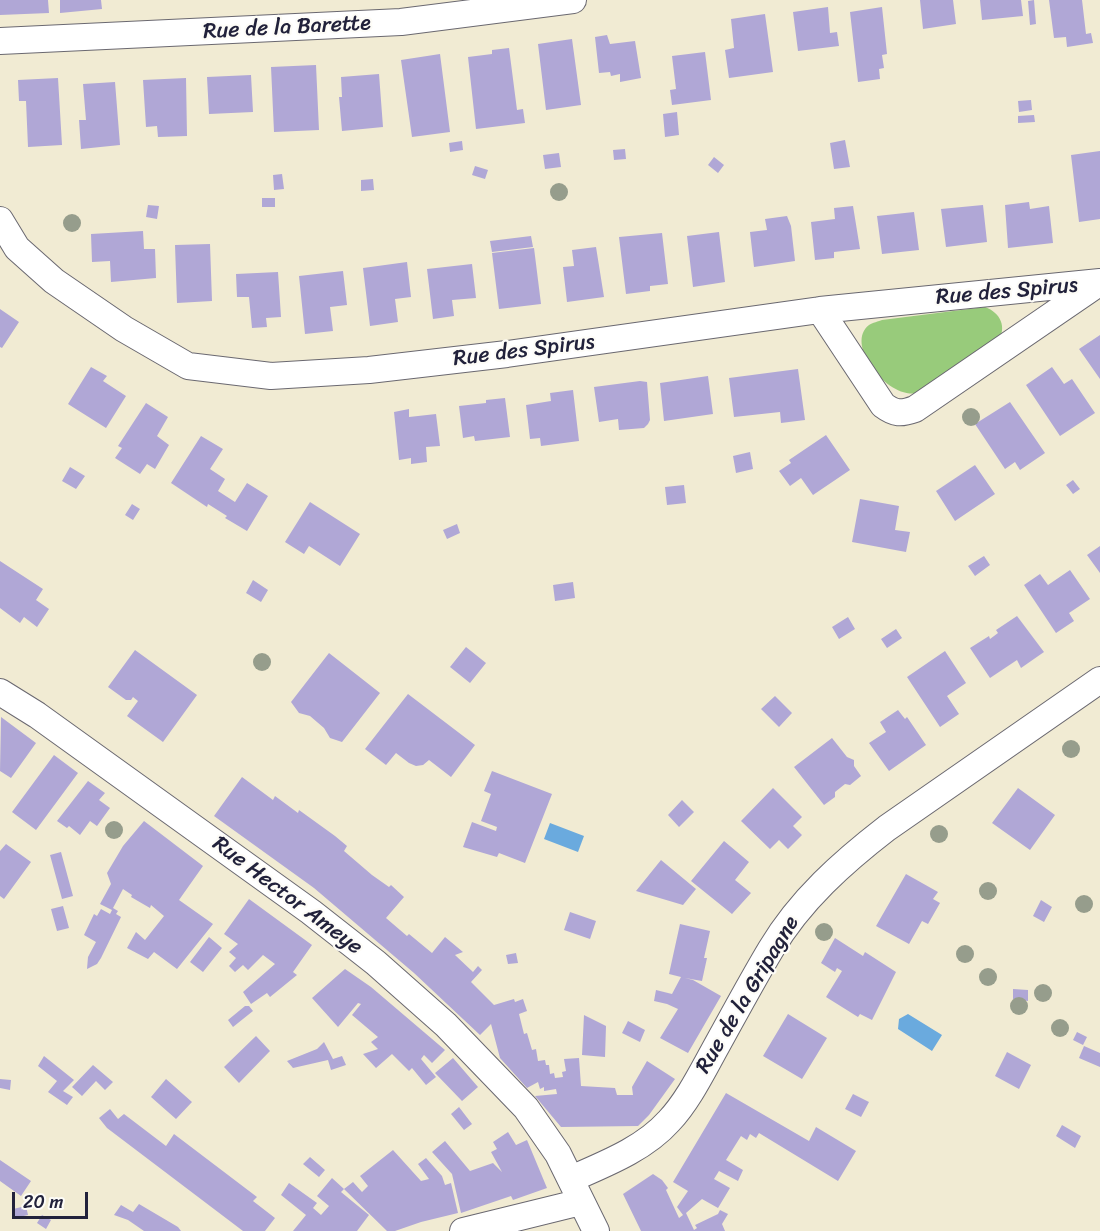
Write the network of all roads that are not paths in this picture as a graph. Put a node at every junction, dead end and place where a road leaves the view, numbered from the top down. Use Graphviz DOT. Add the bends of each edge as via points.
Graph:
graph roads {
  1 [pos="573,0"];
  2 [pos="0,41"];
  3 [pos="0,220"];
  4 [pos="1099,283"];
  5 [pos="820,310"];
  6 [pos="1100,680"];
  7 [pos="0,692"];
  8 [pos="576,1191"];
  9 [pos="463,1231"];
  10 [pos="596,1231"];
  1 -- 2 [label="street, Rue de la Barette" via="401,22"];
  3 -- 5 [label="street, Rue des Spirus" via="17,248 54,281 179,361 188,366 271,376 369,370 507,354"];
  4 -- 5 [label="street, Rue des Spirus"];
  4 -- 5 [label="street" via="915,409 903,413 892,412 884,405"];
  6 -- 8 [label="street, Rue de la Gripagne" via="888,828 824,881 771,948 696,1084 670,1121"];
  7 -- 8 [label="street, Rue Hector Ameye" via="311,912 376,963 446,1025 526,1108"];
  8 -- 9 [label="street, Rue de la Gripagne"];
  8 -- 10 [label="street, Rue Hector Ameye"];
}
